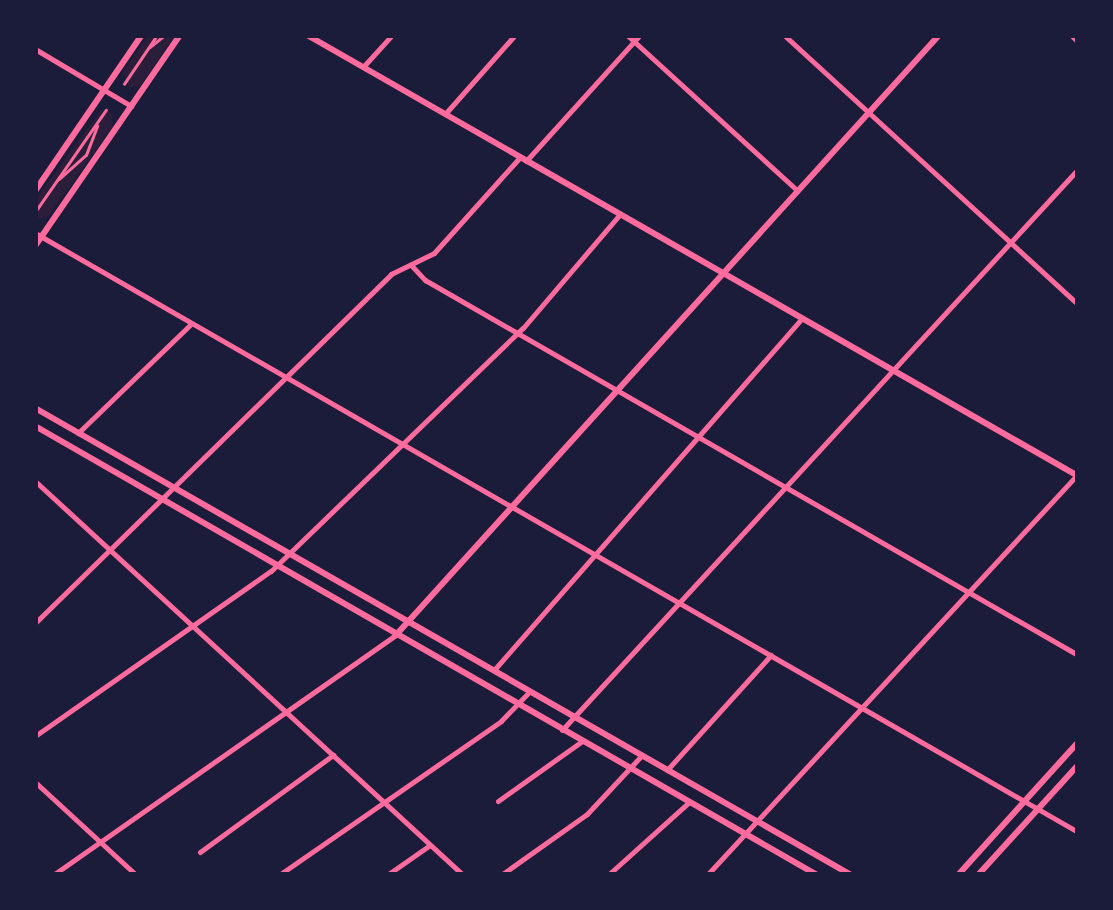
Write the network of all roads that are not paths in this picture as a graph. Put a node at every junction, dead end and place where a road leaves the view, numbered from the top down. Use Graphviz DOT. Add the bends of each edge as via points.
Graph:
graph roads {
  1 [pos="142,35"];
  2 [pos="180,35"];
  3 [pos="307,35"];
  4 [pos="392,35"];
  5 [pos="515,35"];
  6 [pos="627,35"];
  7 [pos="640,35"];
  8 [pos="784,35"];
  9 [pos="926,35"];
  10 [pos="1070,35"];
  11 [pos="936,38"];
  12 [pos="634,42"];
  13 [pos="1078,42"];
  14 [pos="35,49"];
  15 [pos="363,67"];
  16 [pos="104,90"];
  17 [pos="132,106"];
  18 [pos="869,113"];
  19 [pos="445,114"];
  20 [pos="523,159"];
  21 [pos="1078,169"];
  22 [pos="35,191"];
  23 [pos="798,192"];
  24 [pos="620,214"];
  25 [pos="38,235"];
  26 [pos="1011,242"];
  27 [pos="35,246"];
  28 [pos="411,265"];
  29 [pos="724,274"];
  30 [pos="1078,304"];
  31 [pos="802,318"];
  32 [pos="192,322"];
  33 [pos="518,332"];
  34 [pos="893,370"];
  35 [pos="286,377"];
  36 [pos="619,389"];
  37 [pos="35,408"];
  38 [pos="35,426"];
  39 [pos="78,433"];
  40 [pos="703,437"];
  41 [pos="404,444"];
  42 [pos="1078,475"];
  43 [pos="35,481"];
  44 [pos="786,486"];
  45 [pos="173,488"];
  46 [pos="161,500"];
  47 [pos="512,506"];
  48 [pos="110,550"];
  49 [pos="288,554"];
  50 [pos="597,555"];
  51 [pos="276,566"];
  52 [pos="969,592"];
  53 [pos="679,602"];
  54 [pos="35,623"];
  55 [pos="407,623"];
  56 [pos="193,626"];
  57 [pos="396,635"];
  58 [pos="772,655"];
  59 [pos="1078,655"];
  60 [pos="493,672"];
  61 [pos="528,692"];
  62 [pos="518,704"];
  63 [pos="862,707"];
  64 [pos="287,713"];
  65 [pos="573,717"];
  66 [pos="562,730"];
  67 [pos="35,736"];
  68 [pos="582,741"];
  69 [pos="1078,742"];
  70 [pos="333,755"];
  71 [pos="641,756"];
  72 [pos="1078,765"];
  73 [pos="630,768"];
  74 [pos="667,770"];
  75 [pos="35,782"];
  76 [pos="498,801"];
  77 [pos="384,802"];
  78 [pos="689,802"];
  79 [pos="1024,802"];
  80 [pos="1038,810"];
  81 [pos="757,822"];
  82 [pos="1078,832"];
  83 [pos="745,834"];
  84 [pos="100,842"];
  85 [pos="430,845"];
  86 [pos="200,852"];
  87 [pos="53,875"];
  88 [pos="136,875"];
  89 [pos="279,875"];
  90 [pos="387,875"];
  91 [pos="462,875"];
  92 [pos="501,875"];
  93 [pos="608,875"];
  94 [pos="707,875"];
  95 [pos="817,875"];
  96 [pos="850,875"];
  97 [pos="958,875"];
  98 [pos="978,875"];
  1 -- 16 [label="main road"];
  2 -- 17 [label="main road"];
  3 -- 15 [label="main road"];
  4 -- 15 [label="street"];
  5 -- 19 [label="street"];
  6 -- 12 [label="street"];
  7 -- 12 [label="street"];
  8 -- 18 [label="street"];
  9 -- 11 [label="street"];
  10 -- 13 [label="street"];
  11 -- 18 [label="main road"];
  12 -- 20 [label="street"];
  12 -- 23 [label="street"];
  14 -- 16 [label="street"];
  15 -- 19 [label="main road"];
  16 -- 17 [label="street"];
  16 -- 22 [label="main road"];
  17 -- 25 [label="main road"];
  18 -- 23 [label="main road"];
  18 -- 26 [label="street"];
  19 -- 20 [label="main road"];
  20 -- 24 [label="main road"];
  20 -- 28 [label="street" via="434,253"];
  21 -- 26 [label="street"];
  23 -- 29 [label="main road"];
  24 -- 29 [label="main road"];
  24 -- 33 [label="street"];
  25 -- 27 [label="main road"];
  25 -- 32 [label="street"];
  26 -- 30 [label="street"];
  26 -- 34 [label="street"];
  28 -- 33 [label="street" via="425,280"];
  28 -- 35 [label="street" via="392,274"];
  29 -- 31 [label="main road"];
  29 -- 36 [label="main road"];
  31 -- 34 [label="main road"];
  31 -- 40 [label="street"];
  32 -- 35 [label="street"];
  32 -- 39 [label="street"];
  33 -- 36 [label="street"];
  33 -- 41 [label="street"];
  34 -- 42 [label="main road"];
  34 -- 44 [label="street"];
  35 -- 41 [label="street"];
  35 -- 45 [label="street"];
  36 -- 40 [label="street"];
  36 -- 47 [label="main road"];
  37 -- 39 [label="main road"];
  38 -- 46 [label="main road"];
  39 -- 45 [label="main road"];
  40 -- 44 [label="street"];
  40 -- 50 [label="street"];
  41 -- 47 [label="street"];
  41 -- 49 [label="street"];
  42 -- 52 [label="street"];
  43 -- 48 [label="street"];
  44 -- 52 [label="street"];
  44 -- 53 [label="street"];
  45 -- 46 [label="street"];
  45 -- 49 [label="main road"];
  46 -- 48 [label="street"];
  46 -- 51 [label="main road"];
  47 -- 50 [label="street"];
  47 -- 55 [label="main road"];
  48 -- 54 [label="street"];
  48 -- 56 [label="street"];
  49 -- 51 [label="street"];
  49 -- 55 [label="main road"];
  50 -- 53 [label="street"];
  50 -- 60 [label="street"];
  51 -- 56 [label="street"];
  51 -- 57 [label="main road"];
  52 -- 59 [label="street"];
  52 -- 63 [label="street"];
  53 -- 58 [label="street"];
  53 -- 65 [label="street"];
  55 -- 57 [label="main road"];
  55 -- 60 [label="main road"];
  56 -- 64 [label="street"];
  56 -- 67 [label="street"];
  57 -- 62 [label="main road"];
  57 -- 64 [label="street"];
  58 -- 63 [label="street"];
  58 -- 74 [label="street"];
  60 -- 61 [label="main road"];
  61 -- 62 [label="street"];
  61 -- 65 [label="main road"];
  62 -- 66 [label="main road"];
  62 -- 77 [label="street"];
  63 -- 79 [label="street"];
  63 -- 81 [label="street"];
  64 -- 70 [label="street"];
  64 -- 84 [label="street"];
  65 -- 66 [label="street"];
  65 -- 71 [label="main road"];
  66 -- 68 [label="main road"];
  68 -- 73 [label="main road"];
  68 -- 76 [label="street"];
  69 -- 79 [label="main road"];
  70 -- 77 [label="street"];
  70 -- 86 [label="street"];
  71 -- 73 [label="street"];
  71 -- 74 [label="main road"];
  72 -- 80 [label="main road"];
  73 -- 78 [label="main road"];
  73 -- 92 [label="street" via="587,814"];
  74 -- 81 [label="main road"];
  75 -- 84 [label="street"];
  77 -- 85 [label="street"];
  77 -- 89 [label="street"];
  78 -- 83 [label="main road"];
  78 -- 93 [label="street"];
  79 -- 80 [label="street"];
  79 -- 97 [label="main road"];
  80 -- 82 [label="street"];
  80 -- 98 [label="main road"];
  81 -- 83 [label="street"];
  81 -- 96 [label="main road"];
  83 -- 94 [label="street"];
  83 -- 95 [label="main road"];
  84 -- 87 [label="street"];
  84 -- 88 [label="street"];
  85 -- 90 [label="street"];
  85 -- 91 [label="street"];
}
